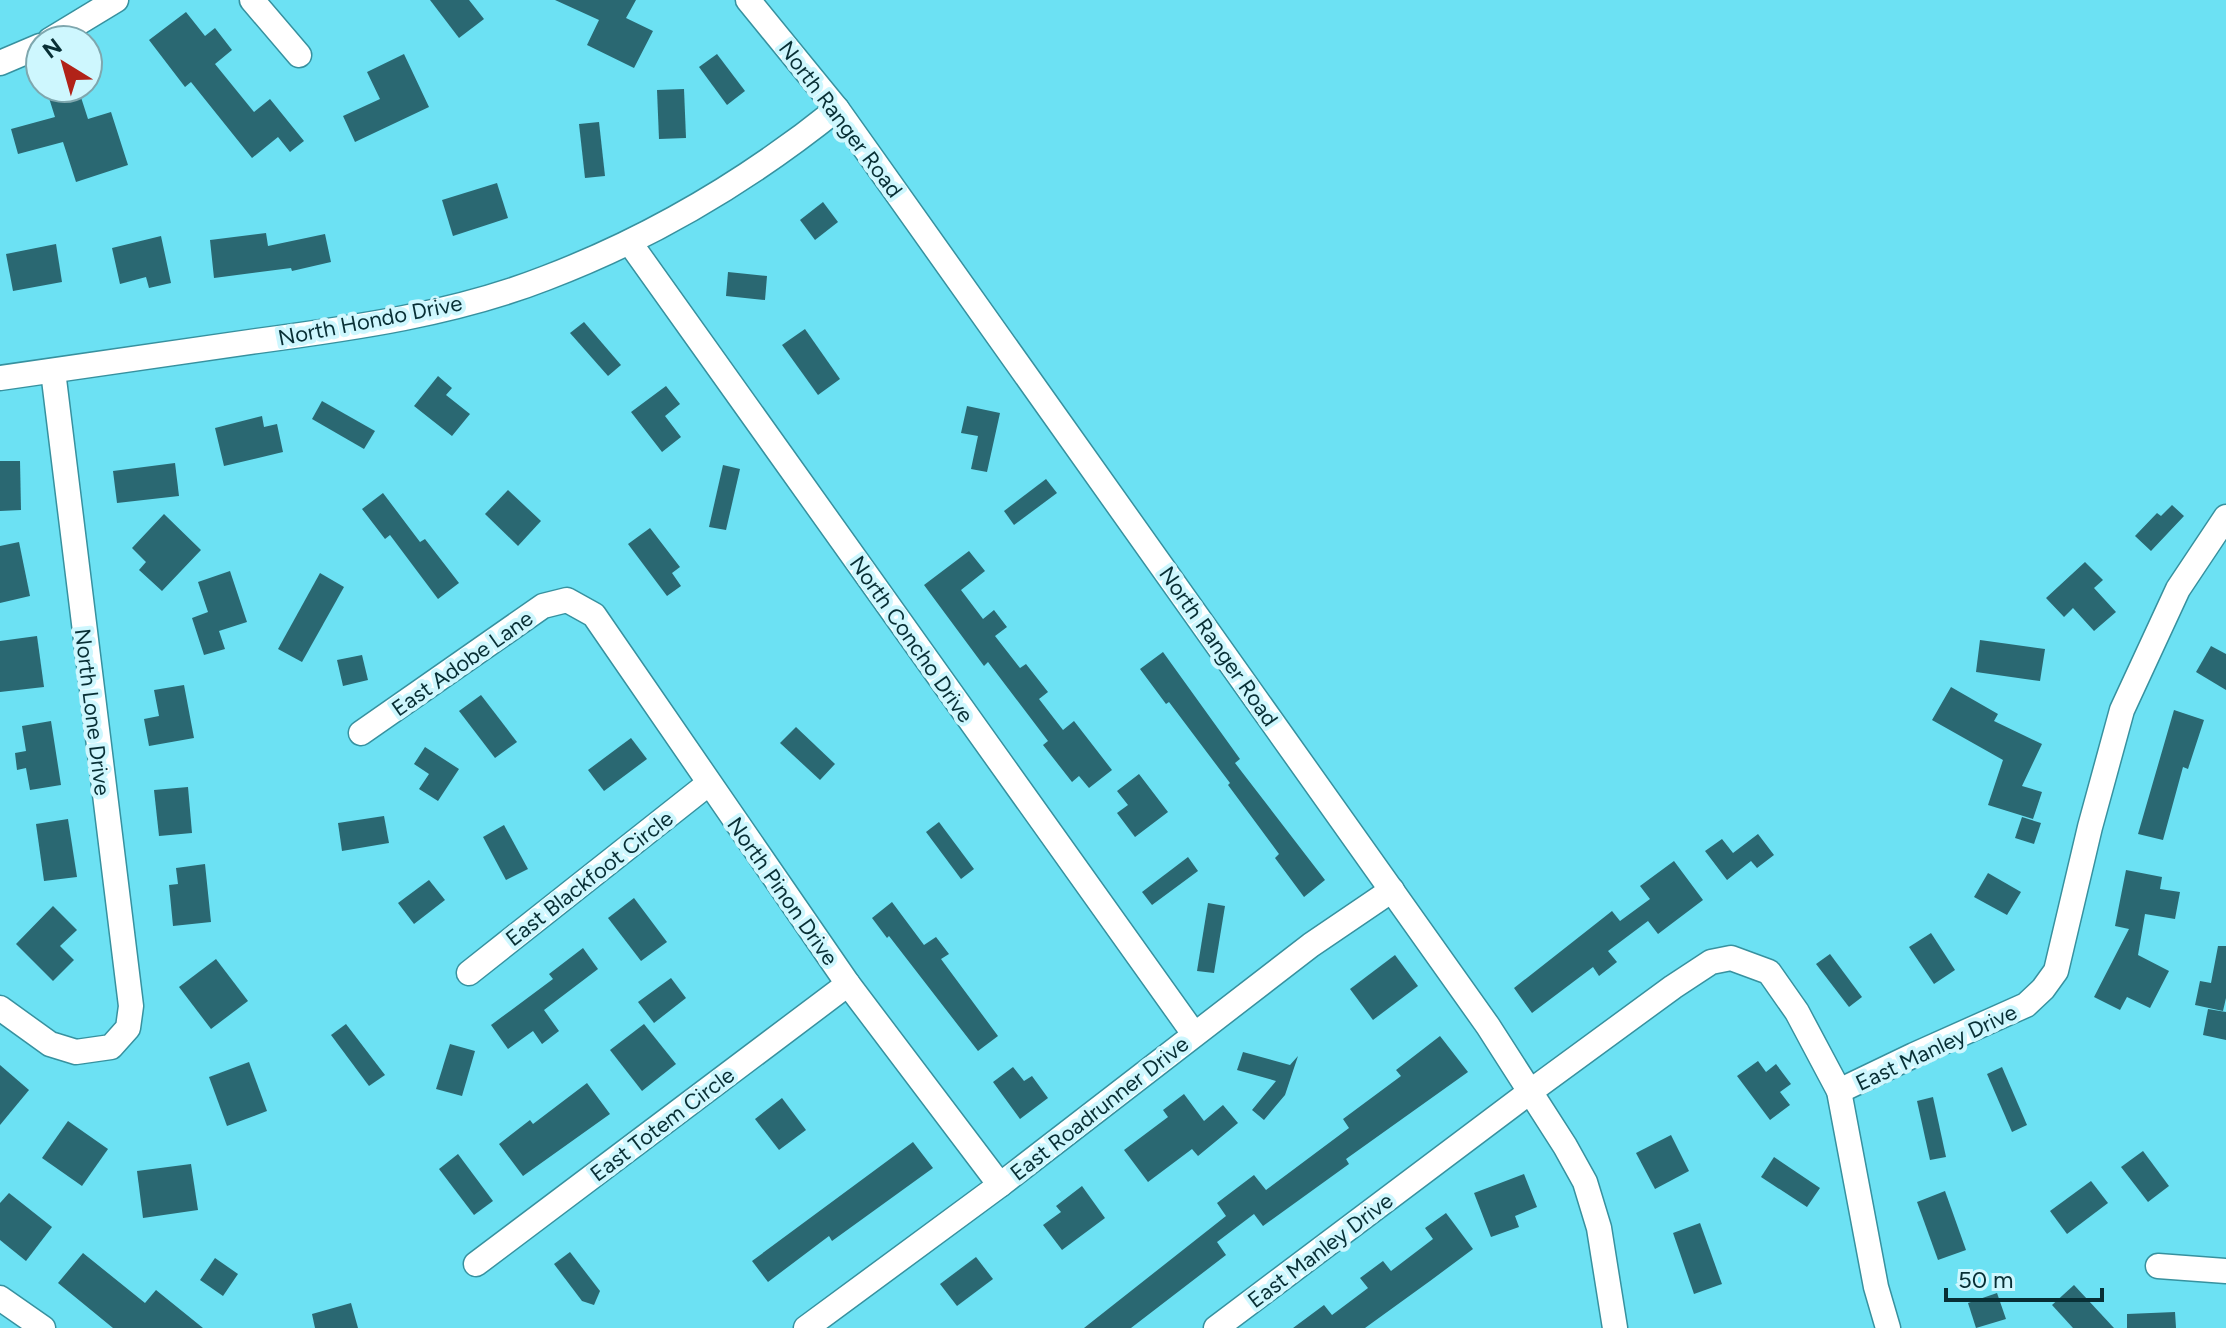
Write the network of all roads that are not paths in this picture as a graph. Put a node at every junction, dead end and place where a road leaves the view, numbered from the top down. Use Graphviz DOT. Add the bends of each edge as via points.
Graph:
graph roads {
  1 [pos="116,0"];
  2 [pos="252,0"];
  3 [pos="748,0"];
  4 [pos="76,24"];
  5 [pos="24,53"];
  6 [pos="299,55"];
  7 [pos="0,63"];
  8 [pos="837,109"];
  9 [pos="630,243"];
  10 [pos="53,371"];
  11 [pos="0,378"];
  12 [pos="2226,517"];
  13 [pos="567,600"];
  14 [pos="361,733"];
  15 [pos="708,784"];
  16 [pos="1392,890"];
  17 [pos="469,973"];
  18 [pos="848,984"];
  19 [pos="0,1008"];
  20 [pos="1194,1034"];
  21 [pos="1531,1091"];
  22 [pos="1839,1091"];
  23 [pos="1000,1185"];
  24 [pos="476,1264"];
  25 [pos="2158,1266"];
  26 [pos="2226,1271"];
  27 [pos="0,1298"];
  28 [pos="43,1328"];
  29 [pos="806,1328"];
  30 [pos="1216,1328"];
  31 [pos="1615,1328"];
  32 [pos="1888,1328"];
  1 -- 4 [label="street"];
  2 -- 6 [label="street"];
  3 -- 8 [label="street, North Ranger Road"];
  5 -- 7 [label="street"];
  8 -- 9 [label="street, North Hondo Drive" via="744,175"];
  8 -- 16 [label="street, North Ranger Road"];
  9 -- 10 [label="street, North Hondo Drive" via="543,279 437,311"];
  9 -- 20 [label="street, North Concho Drive"];
  10 -- 11 [label="street, North Hondo Drive"];
  10 -- 19 [label="street, North Lone Drive" via="131,1006 128,1028 111,1047 76,1052 50,1044"];
  12 -- 22 [label="street, East Manley Drive" via="2178,589 2122,710 2056,971 2026,1005"];
  13 -- 14 [label="street, East Adobe Lane" via="543,606"];
  13 -- 15 [label="street, North Pinon Drive" via="594,615"];
  15 -- 17 [label="street, East Blackfoot Circle"];
  15 -- 18 [label="street, North Pinon Drive"];
  16 -- 20 [label="street, East Roadrunner Drive"];
  16 -- 21 [label="street, North Ranger Road"];
  18 -- 23 [label="street, North Pinon Drive"];
  18 -- 24 [label="street, East Totem Circle"];
  20 -- 23 [label="street, East Roadrunner Drive"];
  21 -- 22 [label="street, East Manley Drive" via="1711,962 1731,958 1769,972"];
  21 -- 30 [label="street, East Manley Drive"];
  21 -- 31 [label="street, North Ranger Road" via="1585,1182 1599,1228"];
  22 -- 32 [label="street"];
  23 -- 29 [label="street, East Roadrunner Drive"];
  25 -- 26 [label="street"];
  27 -- 28 [label="street"];
}
